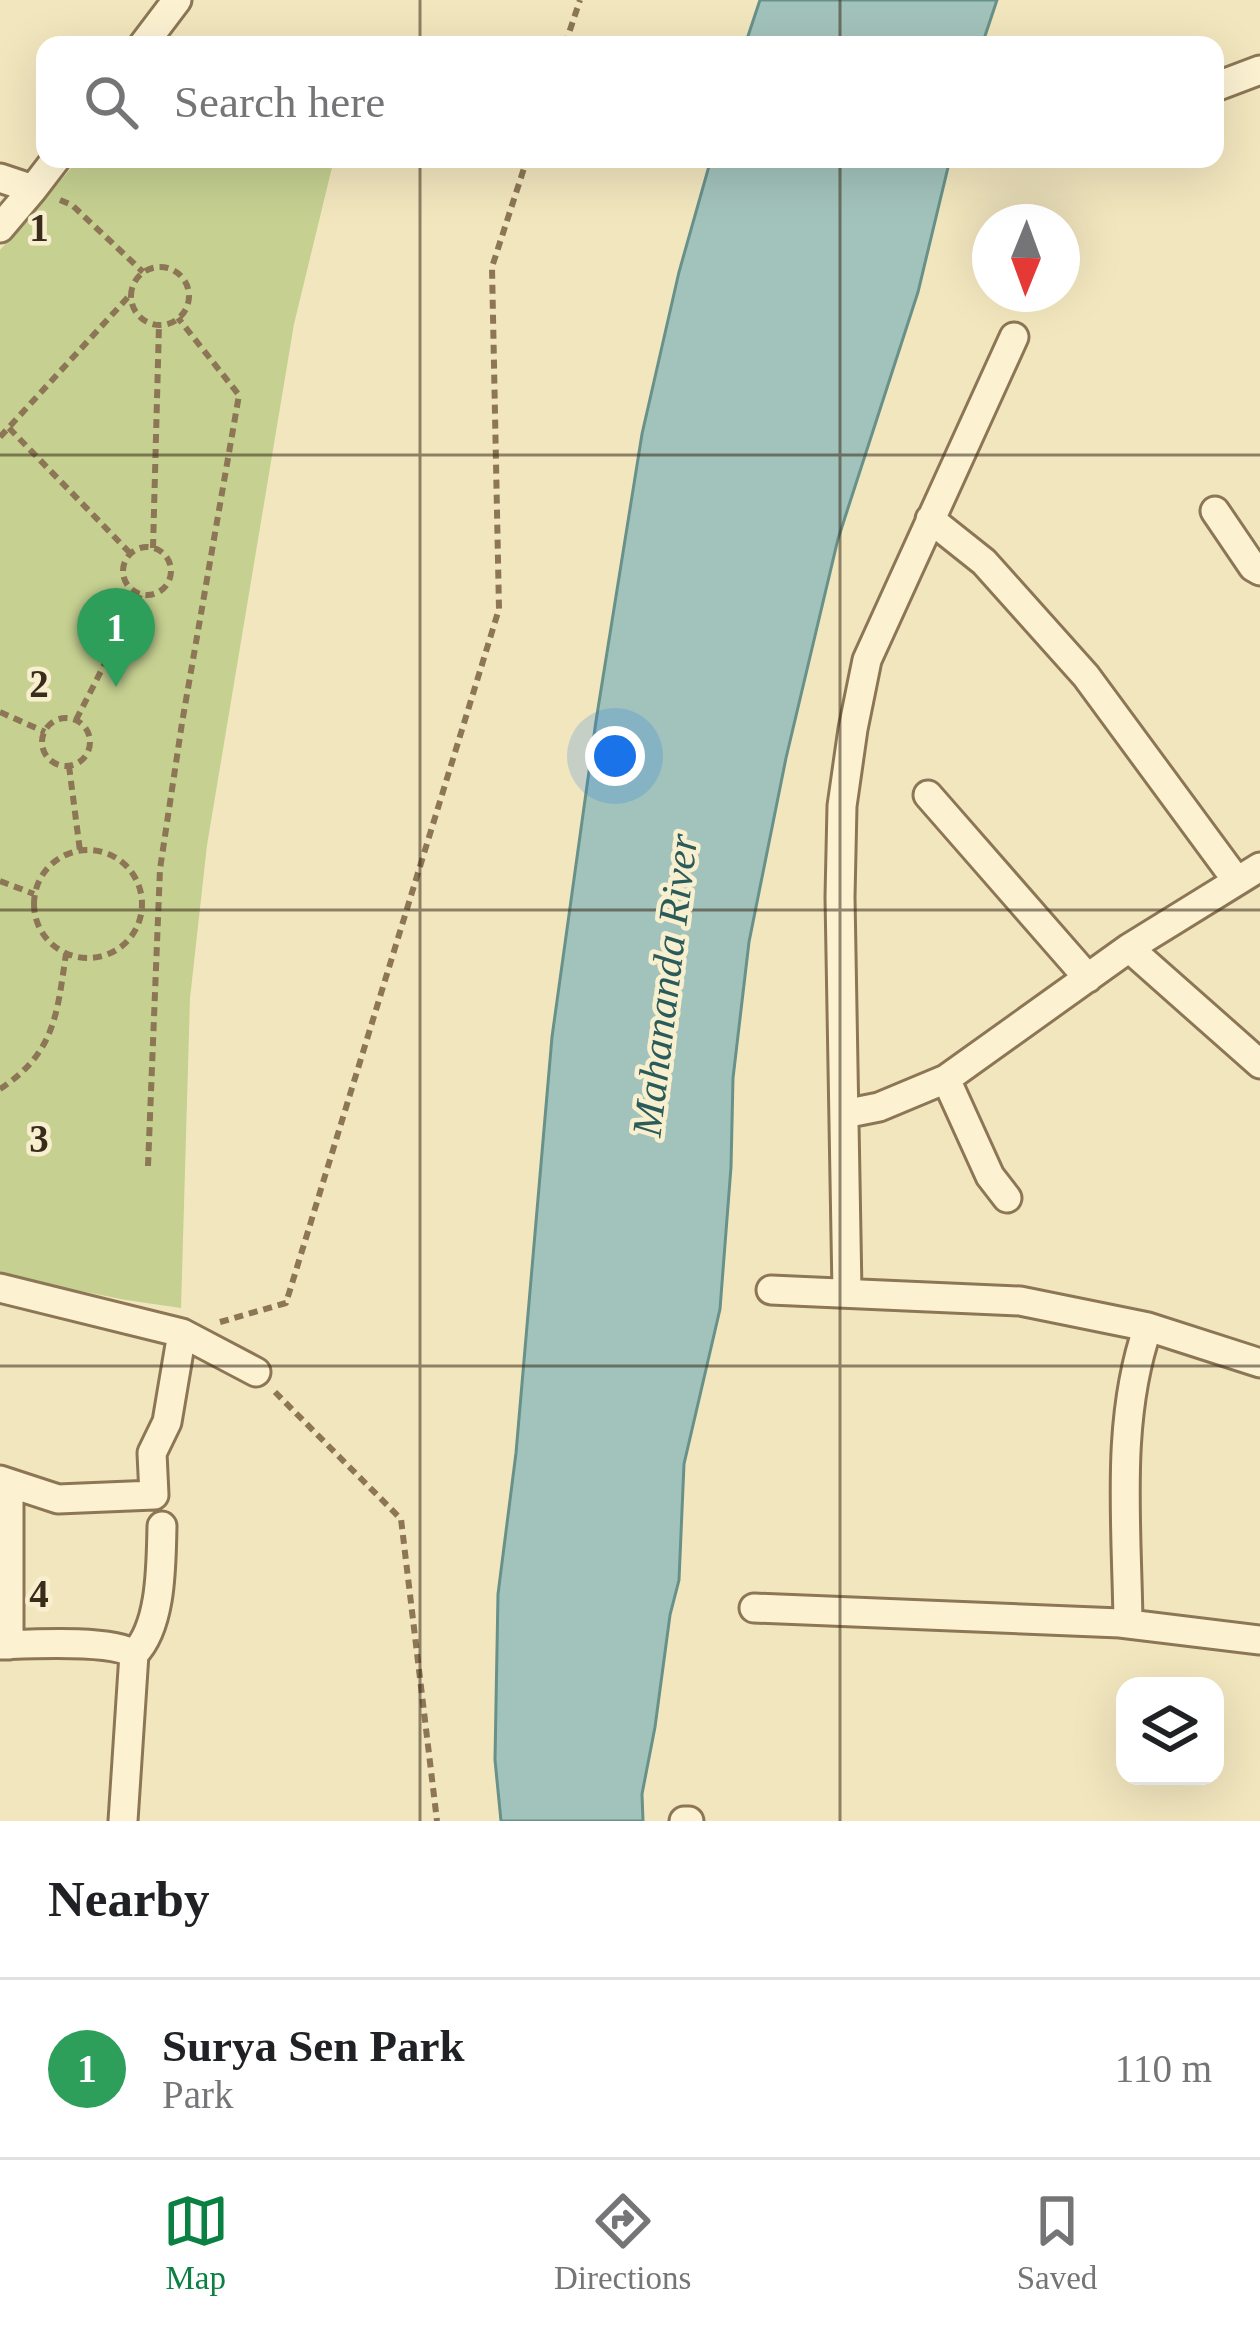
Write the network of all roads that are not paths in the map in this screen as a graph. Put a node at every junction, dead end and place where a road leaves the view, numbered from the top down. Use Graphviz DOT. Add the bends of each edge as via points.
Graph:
graph roads {
  1 [pos="177,0"];
  2 [pos="150,36"];
  3 [pos="1260,70"];
  4 [pos="1224,84"];
  5 [pos="49,168"];
  6 [pos="0,178"];
  7 [pos="33,189"];
  8 [pos="0,228"];
  9 [pos="1014,338"];
  10 [pos="1215,511"];
  11 [pos="930,519"];
  12 [pos="1260,571"];
  13 [pos="928,795"];
  14 [pos="1249,874"];
  15 [pos="1129,948"];
  16 [pos="1088,978"];
  17 [pos="1260,1064"];
  18 [pos="946,1079"];
  19 [pos="844,1114"];
  20 [pos="1007,1198"];
  21 [pos="0,1288"];
  22 [pos="771,1290"];
  23 [pos="847,1292"];
  24 [pos="1148,1327"];
  25 [pos="182,1333"];
  26 [pos="1260,1363"];
  27 [pos="256,1372"];
  28 [pos="4,1481"];
  29 [pos="162,1526"];
  30 [pos="754,1608"];
  31 [pos="1128,1624"];
  32 [pos="1260,1640"];
  33 [pos="4,1645"];
  34 [pos="134,1654"];
  35 [pos="123,1821"];
  1 -- 2 [label="street"];
  3 -- 4 [label="street"];
  5 -- 7 [label="street"];
  6 -- 7 [label="street"];
  7 -- 8 [label="street"];
  9 -- 11 [label="street"];
  10 -- 12 [label="street"];
  11 -- 14 [label="street" via="984,562"];
  11 -- 19 [label="street" via="868,660 853,729 842,829"];
  13 -- 16 [label="street"];
  14 -- 15 [label="street"];
  15 -- 16 [label="street"];
  15 -- 17 [label="street"];
  16 -- 18 [label="street"];
  18 -- 19 [label="street"];
  18 -- 20 [label="street"];
  19 -- 23 [label="street"];
  21 -- 25 [label="street"];
  22 -- 23 [label="street"];
  23 -- 24 [label="street" via="1020,1300"];
  24 -- 26 [label="street"];
  24 -- 31 [label="street" via="1132,1378 1127,1448"];
  25 -- 27 [label="street"];
  25 -- 28 [label="street" via="167,1422 152,1453 154,1495 58,1498"];
  28 -- 33 [label="street"];
  29 -- 34 [label="street" via="160,1583 148,1635"];
  30 -- 31 [label="street"];
  31 -- 32 [label="street"];
  33 -- 34 [label="street"];
  34 -- 35 [label="street"];
}
